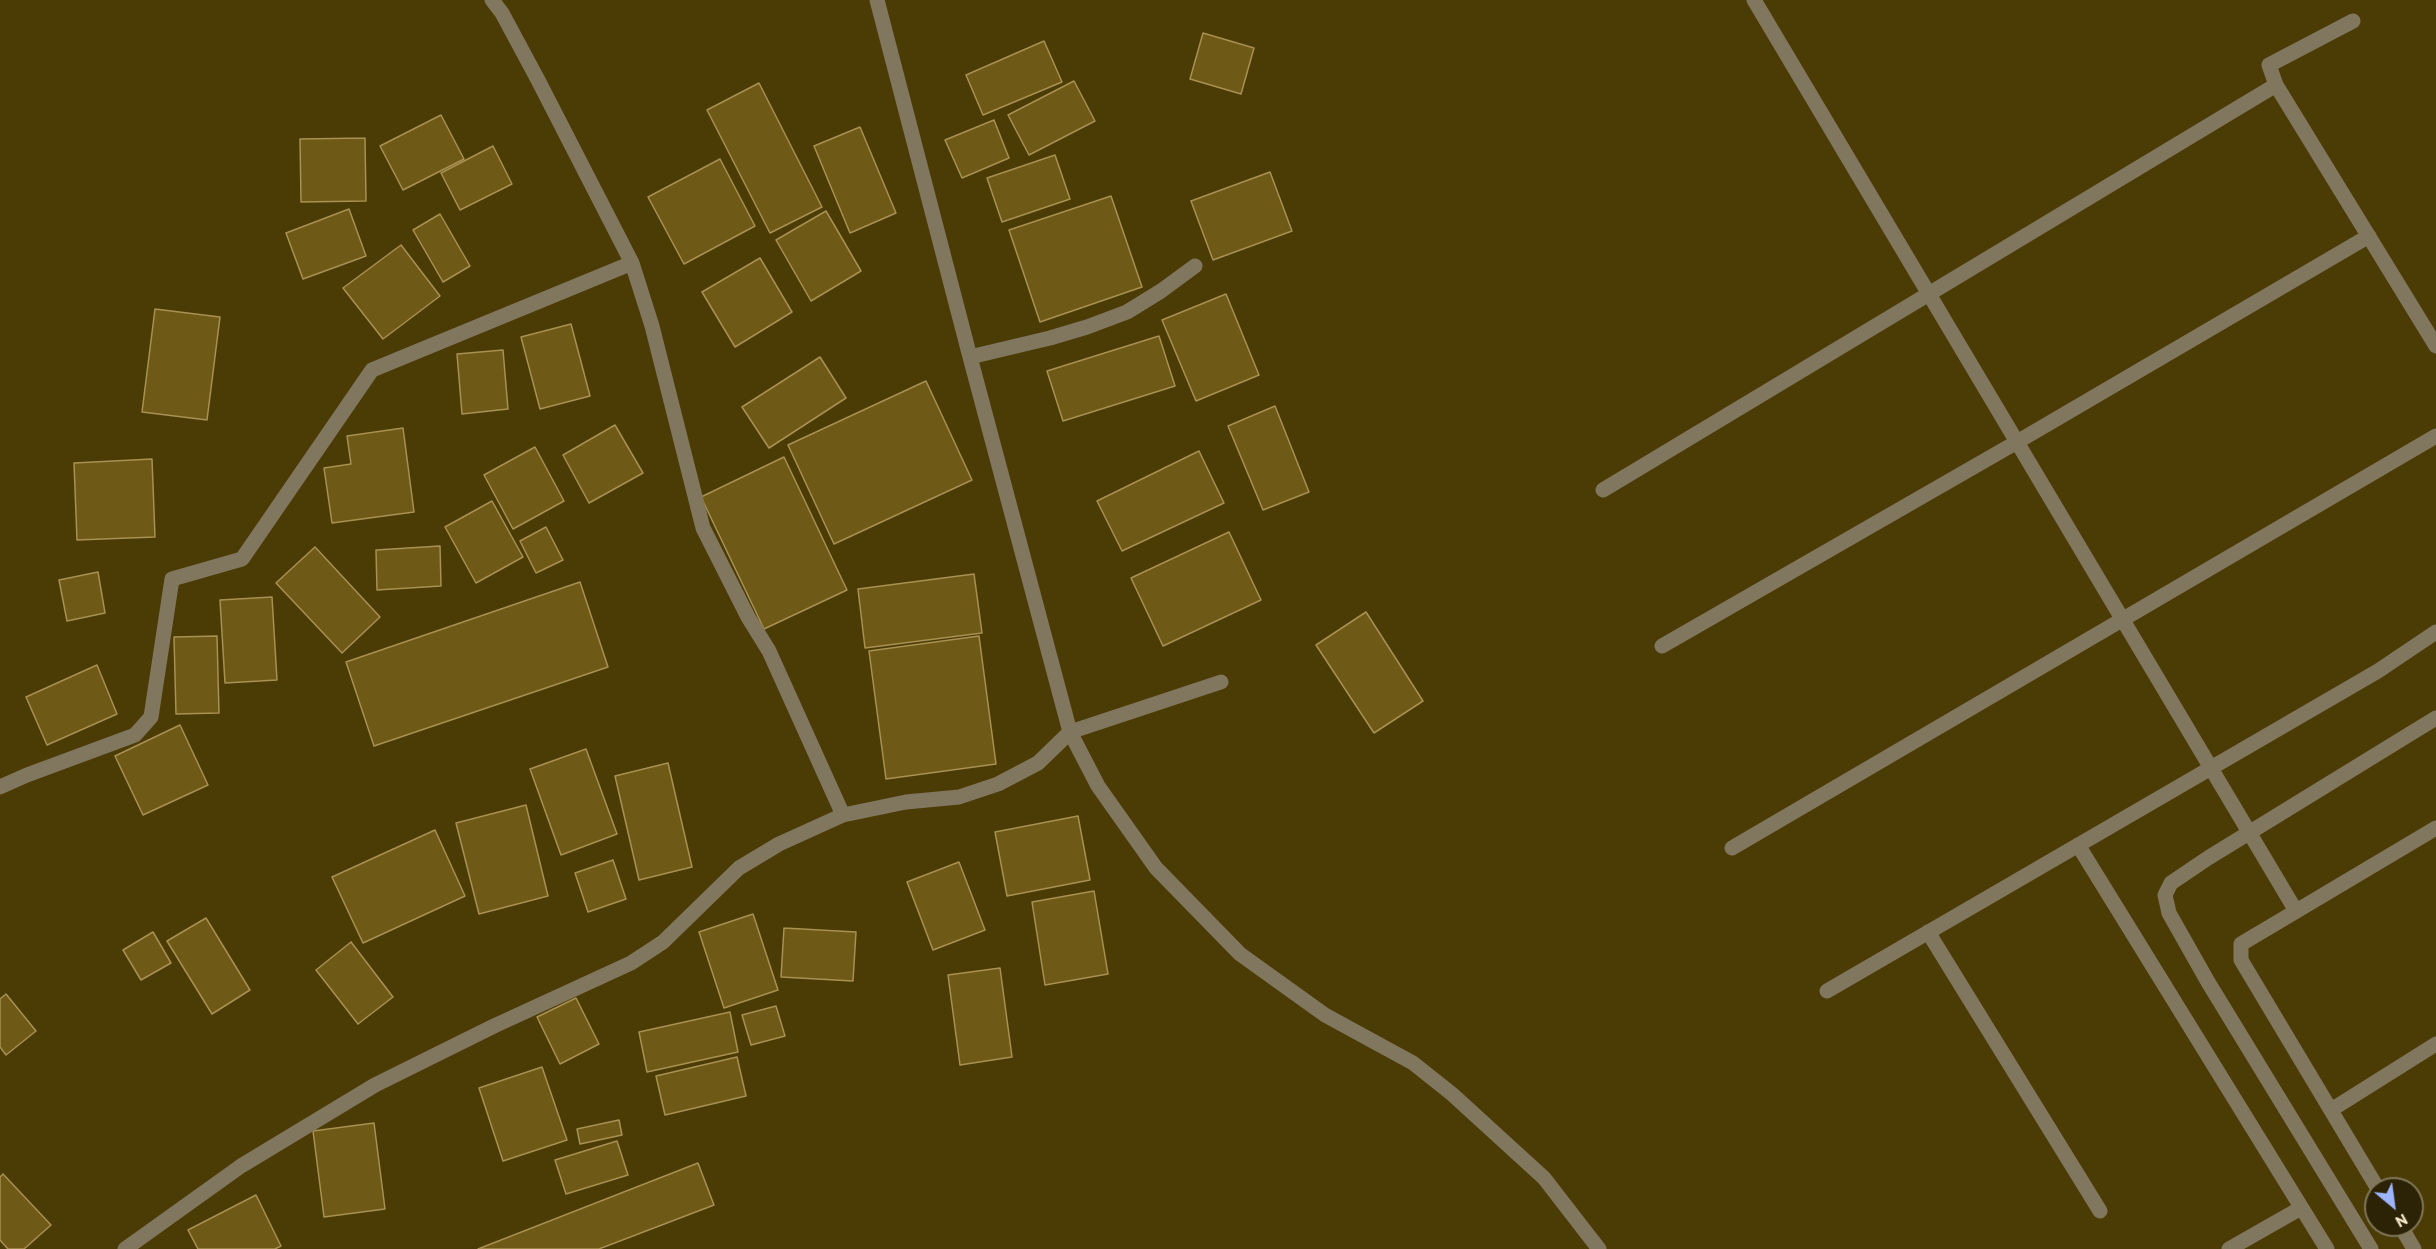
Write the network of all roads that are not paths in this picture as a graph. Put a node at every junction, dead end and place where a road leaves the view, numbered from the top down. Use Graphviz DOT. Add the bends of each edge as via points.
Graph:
graph roads {
  1 [pos="492,0"];
  2 [pos="1754,0"];
  3 [pos="882,1"];
  4 [pos="2353,21"];
  5 [pos="2276,86"];
  6 [pos="2368,236"];
  7 [pos="632,263"];
  8 [pos="1195,266"];
  9 [pos="1929,294"];
  10 [pos="2436,346"];
  11 [pos="970,357"];
  12 [pos="2436,436"];
  13 [pos="2017,442"];
  14 [pos="1603,490"];
  15 [pos="2122,619"];
  16 [pos="2436,632"];
  17 [pos="1662,646"];
  18 [pos="1221,682"];
  19 [pos="2436,718"];
  20 [pos="1071,732"];
  21 [pos="2211,768"];
  22 [pos="0,787"];
  23 [pos="843,815"];
  24 [pos="2436,828"];
  25 [pos="2249,832"];
  26 [pos="2078,845"];
  27 [pos="1732,848"];
  28 [pos="2296,911"];
  29 [pos="1928,933"];
  30 [pos="1827,991"];
  31 [pos="2436,1044"];
  32 [pos="2331,1110"];
  33 [pos="2371,1177"];
  34 [pos="2301,1208"];
  35 [pos="2100,1211"];
  36 [pos="124,1249"];
  37 [pos="1599,1249"];
  38 [pos="2229,1249"];
  39 [pos="2327,1249"];
  40 [pos="2371,1249"];
  1 -- 7 [label="street" via="538,80"];
  2 -- 9 [label="street"];
  3 -- 11 [label="street"];
  4 -- 5 [label="street" via="2269,64"];
  5 -- 6 [label="street"];
  5 -- 9 [label="street"];
  6 -- 10 [label="street"];
  6 -- 13 [label="street"];
  7 -- 22 [label="street" via="372,370 242,558 172,579 151,717 135,735"];
  7 -- 23 [label="street" via="652,326 703,528 769,651"];
  8 -- 11 [label="street" via="1126,312 1050,338"];
  9 -- 13 [label="street"];
  9 -- 14 [label="street"];
  11 -- 20 [label="street"];
  12 -- 15 [label="street"];
  13 -- 15 [label="street"];
  13 -- 17 [label="street"];
  15 -- 21 [label="street"];
  15 -- 27 [label="street"];
  16 -- 21 [label="street" via="2378,672"];
  18 -- 20 [label="street"];
  19 -- 25 [label="street"];
  20 -- 23 [label="street" via="1038,763 998,784 959,797 906,802"];
  20 -- 37 [label="street" via="1098,786 1156,868 1240,954 1325,1015 1413,1063 1452,1094 1544,1178"];
  21 -- 25 [label="street"];
  21 -- 26 [label="street"];
  23 -- 36 [label="street" via="779,844 739,868 663,942 631,963 375,1085 241,1166"];
  24 -- 28 [label="street"];
  25 -- 28 [label="street"];
  25 -- 40 [label="street" via="2171,883 2165,895 2169,914"];
  26 -- 29 [label="street"];
  26 -- 34 [label="street"];
  28 -- 32 [label="street" via="2241,944 2241,960"];
  29 -- 30 [label="street"];
  29 -- 35 [label="street"];
  31 -- 32 [label="street"];
  32 -- 33 [label="street"];
  34 -- 38 [label="street"];
  34 -- 39 [label="street"];
}
